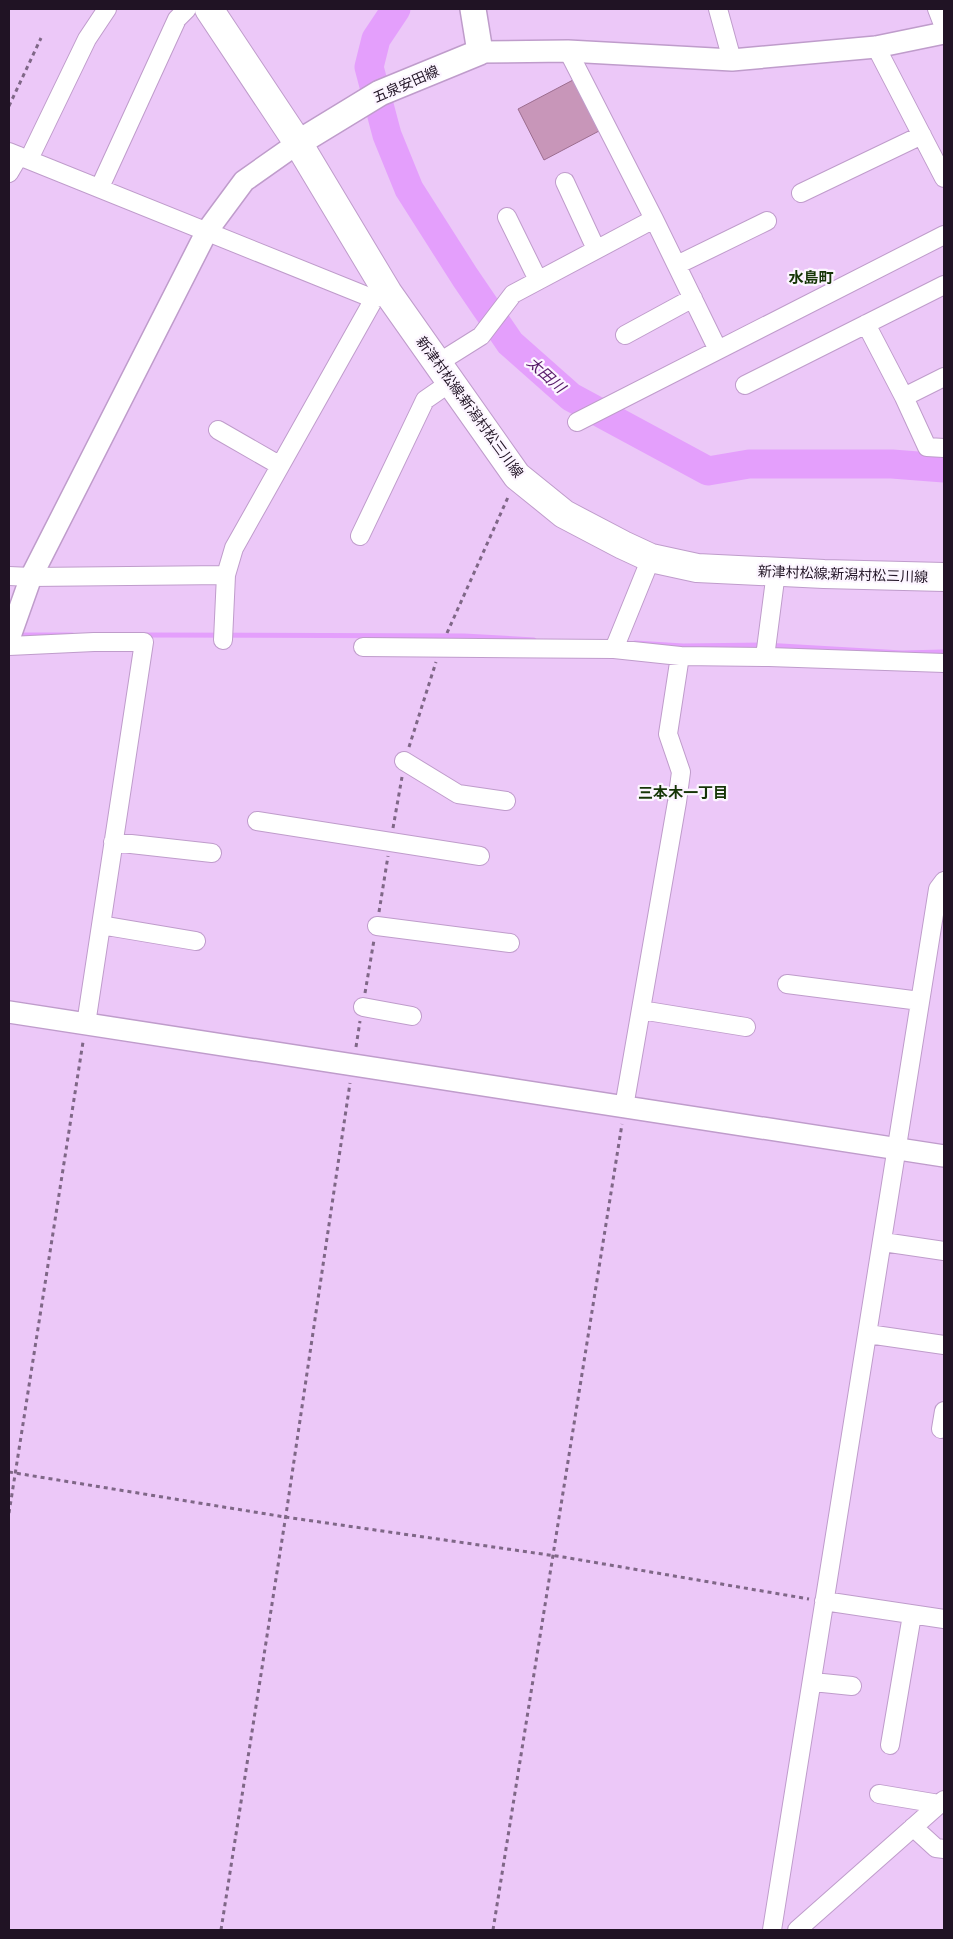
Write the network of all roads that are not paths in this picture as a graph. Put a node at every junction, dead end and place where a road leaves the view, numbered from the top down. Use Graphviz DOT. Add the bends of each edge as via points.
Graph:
graph roads {
  1 [pos="107,9"];
  2 [pos="187,9"];
  3 [pos="209,9"];
  4 [pos="473,9"];
  5 [pos="718,9"];
  6 [pos="937,9"];
  7 [pos="944,27"];
  8 [pos="944,33"];
  9 [pos="876,47"];
  10 [pos="568,51"];
  11 [pos="480,52"];
  12 [pos="732,60"];
  13 [pos="922,135"];
  14 [pos="298,143"];
  15 [pos="19,155"];
  16 [pos="9,174"];
  17 [pos="944,178"];
  18 [pos="565,182"];
  19 [pos="100,188"];
  20 [pos="801,193"];
  21 [pos="507,218"];
  22 [pos="654,218"];
  23 [pos="767,221"];
  24 [pos="207,232"];
  25 [pos="944,235"];
  26 [pos="596,249"];
  27 [pos="677,265"];
  28 [pos="538,280"];
  29 [pos="944,285"];
  30 [pos="381,296"];
  31 [pos="693,298"];
  32 [pos="866,324"];
  33 [pos="625,335"];
  34 [pos="718,350"];
  35 [pos="444,373"];
  36 [pos="944,377"];
  37 [pos="745,385"];
  38 [pos="904,397"];
  39 [pos="577,422"];
  40 [pos="218,430"];
  41 [pos="944,448"];
  42 [pos="279,465"];
  43 [pos="360,536"];
  44 [pos="651,558"];
  45 [pos="776,572"];
  46 [pos="226,575"];
  47 [pos="9,576"];
  48 [pos="31,577"];
  49 [pos="944,577"];
  50 [pos="9,639"];
  51 [pos="223,640"];
  52 [pos="9,646"];
  53 [pos="363,647"];
  54 [pos="614,649"];
  55 [pos="680,656"];
  56 [pos="765,656"];
  57 [pos="944,664"];
  58 [pos="404,761"];
  59 [pos="506,801"];
  60 [pos="257,821"];
  61 [pos="113,842"];
  62 [pos="212,854"];
  63 [pos="480,856"];
  64 [pos="944,881"];
  65 [pos="101,926"];
  66 [pos="377,926"];
  67 [pos="196,941"];
  68 [pos="510,943"];
  69 [pos="787,984"];
  70 [pos="920,1001"];
  71 [pos="363,1007"];
  72 [pos="641,1010"];
  73 [pos="9,1012"];
  74 [pos="412,1016"];
  75 [pos="86,1024"];
  76 [pos="746,1027"];
  77 [pos="624,1107"];
  78 [pos="898,1149"];
  79 [pos="944,1156"];
  80 [pos="883,1242"];
  81 [pos="944,1251"];
  82 [pos="868,1334"];
  83 [pos="944,1345"];
  84 [pos="944,1410"];
  85 [pos="941,1429"];
  86 [pos="824,1601"];
  87 [pos="912,1615"];
  88 [pos="944,1620"];
  89 [pos="813,1682"];
  90 [pos="852,1686"];
  91 [pos="890,1745"];
  92 [pos="879,1794"];
  93 [pos="942,1802"];
  94 [pos="913,1827"];
  95 [pos="944,1849"];
  96 [pos="772,1930"];
  97 [pos="797,1930"];
  1 -- 15 [label="street"];
  2 -- 19 [label="street" via="176,19"];
  3 -- 14 [label="main road, 新津村松線;新潟村松三川線"];
  4 -- 11 [label="main road"];
  5 -- 12 [label="street"];
  6 -- 7 [label="street"];
  8 -- 9 [label="street"];
  9 -- 12 [label="street"];
  9 -- 13 [label="street"];
  10 -- 11 [label="street"];
  10 -- 12 [label="street"];
  10 -- 22 [label="street"];
  11 -- 14 [label="main road, 五泉安田線" via="380,93"];
  13 -- 17 [label="street"];
  13 -- 20 [label="street"];
  14 -- 24 [label="street" via="244,180"];
  14 -- 30 [label="main road, 新津村松線;新潟村松三川線"];
  15 -- 16 [label="street"];
  15 -- 19 [label="street"];
  18 -- 26 [label="street"];
  19 -- 24 [label="street"];
  21 -- 28 [label="street"];
  22 -- 26 [label="street"];
  22 -- 27 [label="street"];
  23 -- 27 [label="street"];
  24 -- 30 [label="street"];
  24 -- 48 [label="street"];
  25 -- 34 [label="street"];
  26 -- 28 [label="street"];
  27 -- 31 [label="street"];
  28 -- 35 [label="street" via="512,294 481,336"];
  29 -- 32 [label="street"];
  30 -- 35 [label="main road, 新津村松線;新潟村松三川線"];
  30 -- 42 [label="street"];
  31 -- 33 [label="street"];
  31 -- 34 [label="street"];
  32 -- 37 [label="street"];
  32 -- 38 [label="street"];
  34 -- 39 [label="street"];
  35 -- 43 [label="street" via="425,400"];
  35 -- 44 [label="main road, 新津村松線;新潟村松三川線" via="517,476 564,514"];
  36 -- 38 [label="street"];
  38 -- 41 [label="street" via="927,447"];
  40 -- 42 [label="street"];
  42 -- 46 [label="street" via="234,548"];
  44 -- 45 [label="main road, 新津村松線;新潟村松三川線" via="697,568"];
  44 -- 54 [label="street"];
  45 -- 49 [label="main road, 新津村松線;新潟村松三川線"];
  45 -- 56 [label="street"];
  46 -- 48 [label="street"];
  46 -- 51 [label="street"];
  47 -- 48 [label="street"];
  48 -- 50 [label="street"];
  52 -- 61 [label="street" via="144,642"];
  53 -- 54 [label="street"];
  54 -- 55 [label="street"];
  55 -- 56 [label="street"];
  55 -- 72 [label="street" via="668,734 681,772"];
  56 -- 57 [label="street"];
  58 -- 59 [label="street" via="458,794"];
  60 -- 63 [label="street"];
  61 -- 62 [label="street"];
  61 -- 65 [label="street"];
  64 -- 70 [label="street" via="938,889"];
  65 -- 67 [label="street"];
  65 -- 75 [label="street"];
  66 -- 68 [label="street"];
  69 -- 70 [label="street"];
  70 -- 78 [label="street"];
  71 -- 74 [label="street"];
  72 -- 76 [label="street"];
  72 -- 77 [label="street"];
  73 -- 75 [label="street"];
  75 -- 77 [label="street"];
  77 -- 78 [label="street"];
  78 -- 79 [label="street"];
  78 -- 80 [label="street"];
  80 -- 81 [label="street"];
  80 -- 82 [label="street"];
  82 -- 83 [label="street"];
  82 -- 86 [label="street"];
  84 -- 85 [label="street"];
  86 -- 87 [label="street"];
  86 -- 89 [label="street"];
  87 -- 88 [label="street"];
  87 -- 91 [label="street"];
  89 -- 90 [label="street"];
  89 -- 96 [label="street"];
  92 -- 93 [label="street"];
  93 -- 94 [label="street"];
  94 -- 95 [label="street" via="936,1848"];
  94 -- 97 [label="street"];
}
